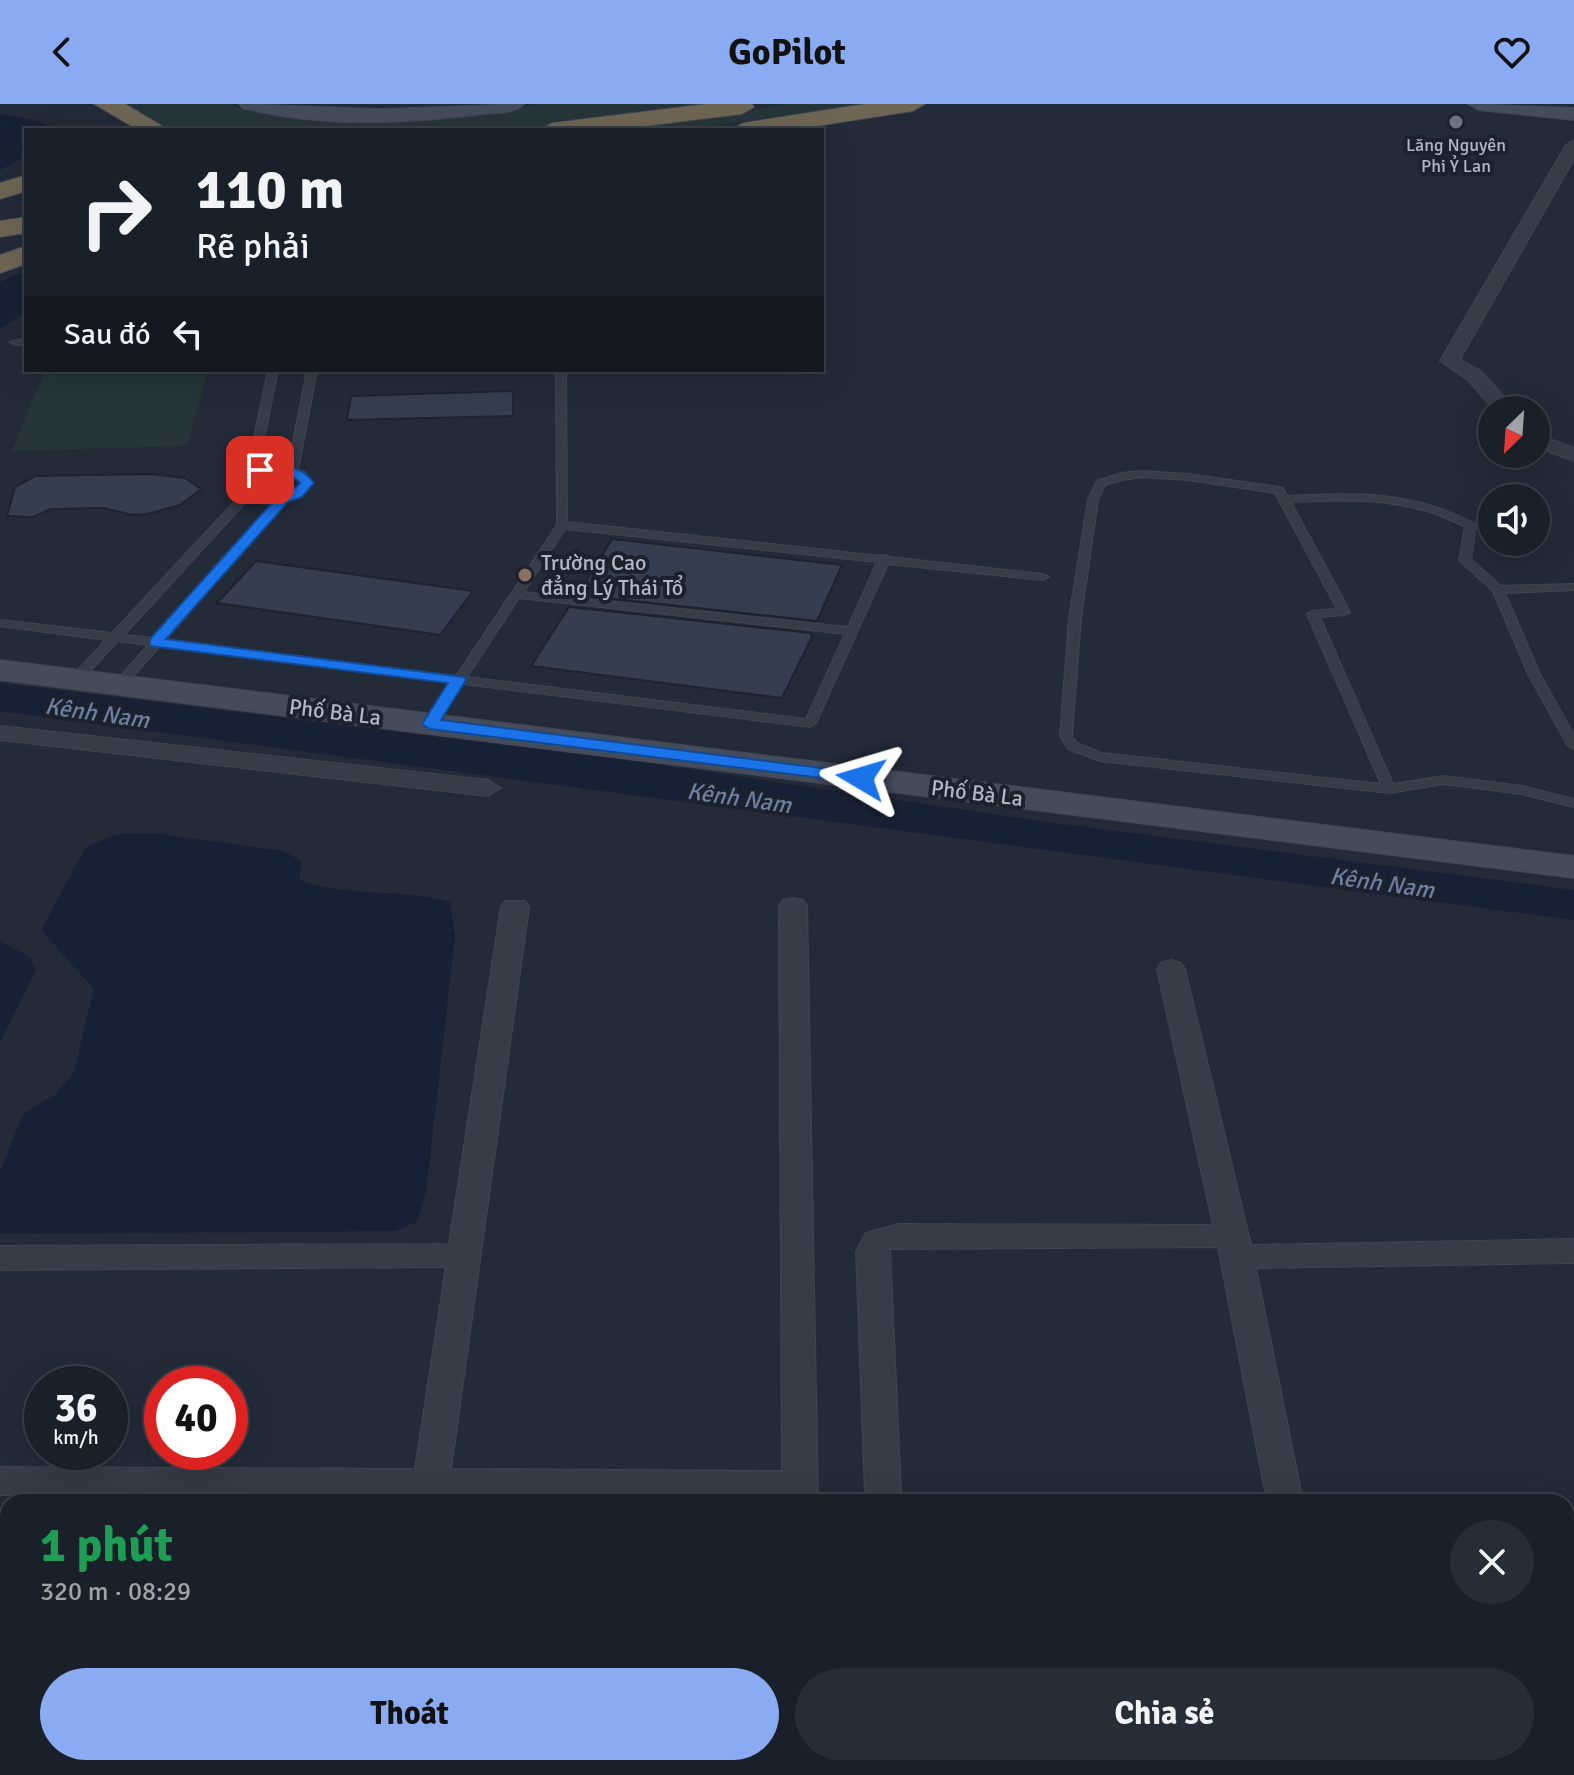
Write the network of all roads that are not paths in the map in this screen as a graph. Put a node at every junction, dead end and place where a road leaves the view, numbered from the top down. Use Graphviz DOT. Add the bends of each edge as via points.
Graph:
graph roads {
  1 [pos="249,104"];
  2 [pos="514,104"];
  3 [pos="913,104"];
  4 [pos="1478,104"];
  5 [pos="95,105"];
  6 [pos="483,106"];
  7 [pos="406,110"];
  8 [pos="1573,112"];
  9 [pos="749,114"];
  10 [pos="105,128"];
  11 [pos="152,128"];
  12 [pos="577,128"];
  13 [pos="597,128"];
  14 [pos="1574,145"];
  15 [pos="24,184"];
  16 [pos="0,191"];
  17 [pos="24,201"];
  18 [pos="0,204"];
  19 [pos="24,225"];
  20 [pos="0,229"];
  21 [pos="24,255"];
  22 [pos="0,265"];
  23 [pos="273,372"];
  24 [pos="312,372"];
  25 [pos="561,372"];
  26 [pos="1493,396"];
  27 [pos="1550,446"];
  28 [pos="1572,455"];
  29 [pos="293,471"];
  30 [pos="252,472"];
  31 [pos="244,498"];
  32 [pos="283,499"];
  33 [pos="1283,499"];
  34 [pos="562,525"];
  35 [pos="885,558"];
  36 [pos="1043,577"];
  37 [pos="1574,587"];
  38 [pos="1498,590"];
  39 [pos="515,594"];
  40 [pos="0,623"];
  41 [pos="849,631"];
  42 [pos="116,637"];
  43 [pos="155,643"];
  44 [pos="0,670"];
  45 [pos="76,679"];
  46 [pos="458,680"];
  47 [pos="119,685"];
  48 [pos="430,724"];
  49 [pos="0,733"];
  50 [pos="1574,746"];
  51 [pos="488,788"];
  52 [pos="1389,789"];
  53 [pos="1574,803"];
  54 [pos="1574,867"];
  55 [pos="793,906"];
  56 [pos="515,907"];
  57 [pos="1171,969"];
  58 [pos="1234,1246"];
  59 [pos="1574,1251"];
  60 [pos="464,1255"];
  61 [pos="0,1258"];
  62 [pos="0,1481"];
  63 [pos="429,1492"];
  64 [pos="800,1494"];
  65 [pos="883,1494"];
  66 [pos="1283,1494"];
  1 -- 7 [label="street" via="330,116"];
  2 -- 6 [label="street"];
  3 -- 9 [label="highway"];
  4 -- 8 [label="street"];
  5 -- 10 [label="highway"];
  5 -- 11 [label="highway"];
  6 -- 7 [label="street"];
  9 -- 12 [label="highway"];
  9 -- 13 [label="highway"];
  14 -- 26 [label="street" via="1450,361 1475,376"];
  15 -- 16 [label="highway"];
  17 -- 18 [label="highway"];
  19 -- 20 [label="highway"];
  21 -- 22 [label="highway"];
  23 -- 30 [label="lane"];
  24 -- 29 [label="lane"];
  25 -- 34 [label="lane"];
  27 -- 28 [label="street"];
  29 -- 30 [label="lane"];
  29 -- 32 [label="lane" via="307,483"];
  30 -- 31 [label="lane" via="232,487"];
  31 -- 32 [label="lane"];
  31 -- 42 [label="lane"];
  32 -- 43 [label="lane"];
  33 -- 38 [label="lane" via="1397,497 1438,509 1471,526 1465,560"];
  33 -- 52 [label="lane" via="1344,612 1313,614"];
  33 -- 52 [label="lane" via="1279,490 1156,475 1128,474 1101,483 1093,500 1075,618 1067,742 1100,757"];
  34 -- 35 [label="lane"];
  34 -- 39 [label="lane"];
  35 -- 36 [label="lane"];
  35 -- 41 [label="lane"];
  37 -- 38 [label="lane"];
  38 -- 50 [label="lane" via="1534,674"];
  39 -- 41 [label="lane"];
  39 -- 46 [label="lane"];
  40 -- 42 [label="lane"];
  41 -- 46 [label="lane" via="810,723"];
  42 -- 43 [label="lane"];
  42 -- 45 [label="lane"];
  43 -- 46 [label="lane"];
  43 -- 47 [label="lane"];
  44 -- 45 [label="street, Phố Bà La"];
  45 -- 47 [label="street, Phố Bà La"];
  46 -- 48 [label="lane"];
  47 -- 48 [label="street, Phố Bà La"];
  48 -- 54 [label="street, Phố Bà La"];
  49 -- 51 [label="street"];
  52 -- 53 [label="lane" via="1443,780"];
  55 -- 64 [label="street"];
  56 -- 60 [label="street"];
  57 -- 58 [label="street"];
  58 -- 59 [label="street"];
  58 -- 65 [label="street" via="899,1235 878,1241 872,1251"];
  58 -- 66 [label="street"];
  60 -- 61 [label="street"];
  60 -- 63 [label="street"];
  62 -- 63 [label="street"];
  63 -- 64 [label="street"];
}
